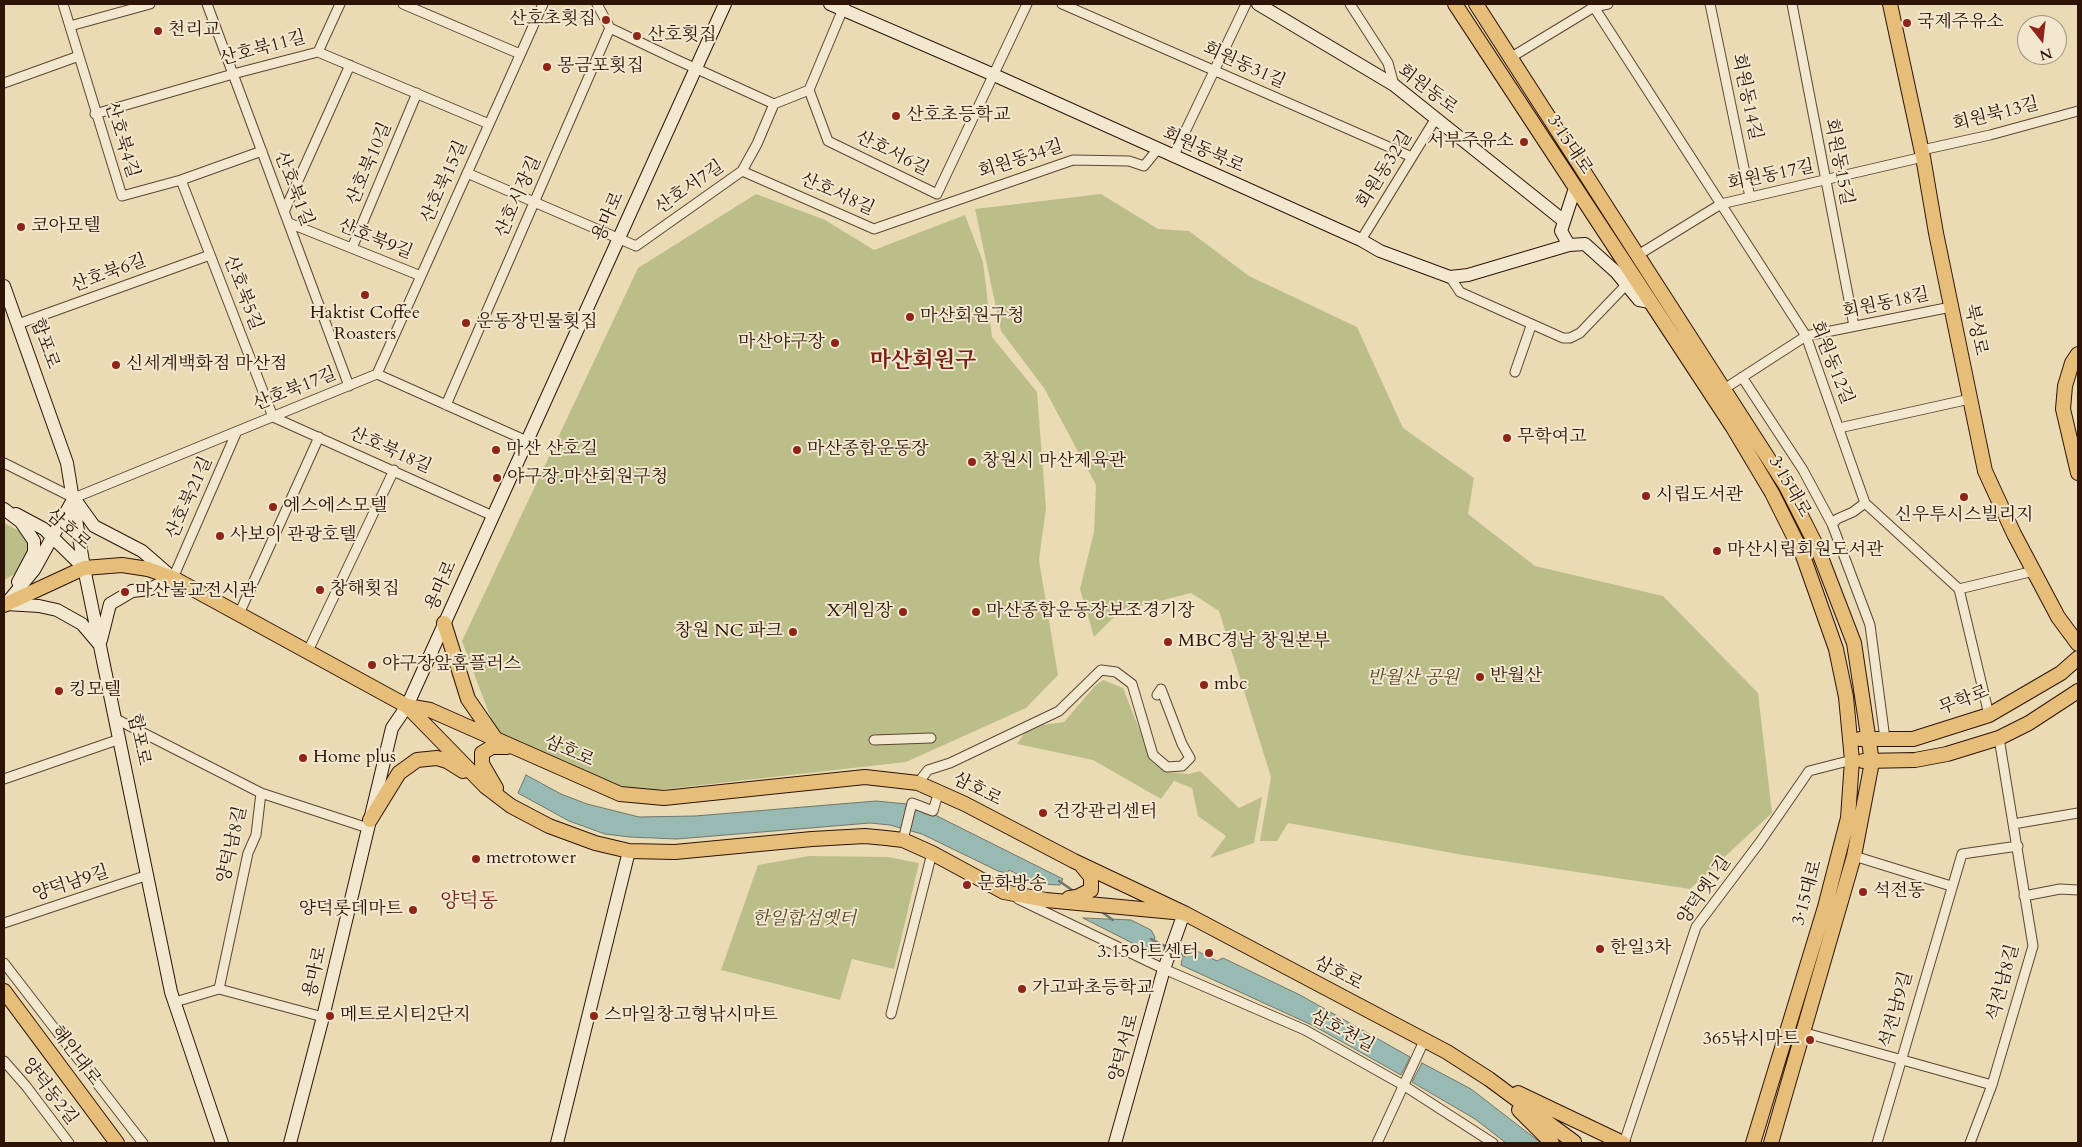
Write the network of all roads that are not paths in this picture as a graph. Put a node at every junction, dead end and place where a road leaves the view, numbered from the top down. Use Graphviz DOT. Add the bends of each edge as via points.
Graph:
graph roads {
  1 [pos="62,4"];
  2 [pos="150,4"];
  3 [pos="207,4"];
  4 [pos="340,4"];
  5 [pos="403,4"];
  6 [pos="543,4"];
  7 [pos="597,4"];
  8 [pos="725,4"];
  9 [pos="830,4"];
  10 [pos="1027,4"];
  11 [pos="1062,4"];
  12 [pos="1246,4"];
  13 [pos="1258,4"];
  14 [pos="1350,4"];
  15 [pos="1455,4"];
  16 [pos="1476,4"];
  17 [pos="1608,4"];
  18 [pos="1710,4"];
  19 [pos="1792,4"];
  20 [pos="1890,4"];
  21 [pos="1593,6"];
  22 [pos="844,7"];
  23 [pos="70,26"];
  24 [pos="610,28"];
  25 [pos="318,52"];
  26 [pos="520,54"];
  27 [pos="79,56"];
  28 [pos="1510,58"];
  29 [pos="350,65"];
  30 [pos="696,67"];
  31 [pos="1214,71"];
  32 [pos="233,74"];
  33 [pos="994,75"];
  34 [pos="4,82"];
  35 [pos="1394,85"];
  36 [pos="809,90"];
  37 [pos="417,93"];
  38 [pos="774,104"];
  39 [pos="2078,111"];
  40 [pos="95,114"];
  41 [pos="1436,118"];
  42 [pos="489,124"];
  43 [pos="1158,150"];
  44 [pos="262,152"];
  45 [pos="1922,153"];
  46 [pos="1173,157"];
  47 [pos="1412,158"];
  48 [pos="742,171"];
  49 [pos="467,173"];
  50 [pos="181,180"];
  51 [pos="1824,181"];
  52 [pos="1575,188"];
  53 [pos="937,194"];
  54 [pos="1750,196"];
  55 [pos="534,202"];
  56 [pos="947,203"];
  57 [pos="1721,204"];
  58 [pos="284,212"];
  59 [pos="1564,221"];
  60 [pos="289,223"];
  61 [pos="618,240"];
  62 [pos="1361,240"];
  63 [pos="1569,245"];
  64 [pos="352,248"];
  65 [pos="210,255"];
  66 [pos="1638,255"];
  67 [pos="421,276"];
  68 [pos="1450,277"];
  69 [pos="1626,285"];
  70 [pos="4,286"];
  71 [pos="1650,302"];
  72 [pos="1951,307"];
  73 [pos="18,324"];
  74 [pos="1531,326"];
  75 [pos="1854,326"];
  76 [pos="1806,336"];
  77 [pos="2078,354"];
  78 [pos="1515,372"];
  79 [pos="377,374"];
  80 [pos="1742,377"];
  81 [pos="349,386"];
  82 [pos="1724,389"];
  83 [pos="1970,399"];
  84 [pos="446,405"];
  85 [pos="273,417"];
  86 [pos="1838,428"];
  87 [pos="237,431"];
  88 [pos="319,437"];
  89 [pos="527,441"];
  90 [pos="4,463"];
  91 [pos="394,470"];
  92 [pos="2078,473"];
  93 [pos="74,498"];
  94 [pos="1865,503"];
  95 [pos="4,508"];
  96 [pos="492,516"];
  97 [pos="1832,524"];
  98 [pos="54,538"];
  99 [pos="84,568"];
  100 [pos="2034,571"];
  101 [pos="173,578"];
  102 [pos="1959,589"];
  103 [pos="5,605"];
  104 [pos="239,614"];
  105 [pos="444,623"];
  106 [pos="2078,644"];
  107 [pos="100,645"];
  108 [pos="308,651"];
  109 [pos="2078,658"];
  110 [pos="2078,691"];
  111 [pos="1157,695"];
  112 [pos="406,706"];
  113 [pos="1989,715"];
  114 [pos="116,719"];
  115 [pos="931,738"];
  116 [pos="1999,738"];
  117 [pos="120,739"];
  118 [pos="1868,739"];
  119 [pos="1885,739"];
  120 [pos="496,740"];
  121 [pos="874,740"];
  122 [pos="1850,740"];
  123 [pos="513,747"];
  124 [pos="1852,760"];
  125 [pos="1872,762"];
  126 [pos="4,779"];
  127 [pos="918,783"];
  128 [pos="486,787"];
  129 [pos="939,791"];
  130 [pos="261,793"];
  131 [pos="505,801"];
  132 [pos="2078,813"];
  133 [pos="369,824"];
  134 [pos="2013,824"];
  135 [pos="904,836"];
  136 [pos="2018,846"];
  137 [pos="629,851"];
  138 [pos="932,853"];
  139 [pos="1854,856"];
  140 [pos="1074,861"];
  141 [pos="148,875"];
  142 [pos="1951,886"];
  143 [pos="2078,890"];
  144 [pos="1004,892"];
  145 [pos="2024,896"];
  146 [pos="1046,900"];
  147 [pos="1184,913"];
  148 [pos="4,923"];
  149 [pos="4,963"];
  150 [pos="1165,966"];
  151 [pos="219,989"];
  152 [pos="4,991"];
  153 [pos="174,1002"];
  154 [pos="891,1014"];
  155 [pos="323,1017"];
  156 [pos="1802,1032"];
  157 [pos="1424,1041"];
  158 [pos="1900,1060"];
  159 [pos="4,1061"];
  160 [pos="1488,1079"];
  161 [pos="1404,1082"];
  162 [pos="1992,1085"];
  163 [pos="1574,1142"];
  164 [pos="69,1143"];
  165 [pos="117,1143"];
  166 [pos="143,1143"];
  167 [pos="222,1143"];
  168 [pos="290,1143"];
  169 [pos="557,1143"];
  170 [pos="1115,1143"];
  171 [pos="1377,1143"];
  172 [pos="1493,1143"];
  173 [pos="1552,1143"];
  174 [pos="1624,1143"];
  175 [pos="1753,1143"];
  176 [pos="1771,1143"];
  177 [pos="1877,1143"];
  178 [pos="1970,1143"];
  1 -- 23 [label="street, 산호북4길"];
  2 -- 23 [label="street"];
  3 -- 32 [label="street, 산호북1길"];
  4 -- 25 [label="street"];
  5 -- 26 [label="street"];
  6 -- 26 [label="street, 산호북15길"];
  7 -- 24 [label="street"];
  8 -- 30 [label="main road, 용마로"];
  9 -- 22 [label="main road, 회원동북로"];
  10 -- 33 [label="street, 산호서6길"];
  11 -- 31 [label="street, 회원동31길"];
  12 -- 31 [label="street"];
  13 -- 35 [label="main road, 회원동로"];
  14 -- 35 [label="street" via="1388,63"];
  15 -- 52 [label="main road, 3·15대로"];
  16 -- 28 [label="main road, 3·15대로"];
  17 -- 21 [label="street"];
  18 -- 54 [label="street, 회원동14길"];
  19 -- 51 [label="street, 회원동15길"];
  20 -- 45 [label="main road, 북성로"];
  21 -- 28 [label="street"];
  21 -- 57 [label="street, 회원동12길"];
  22 -- 33 [label="main road, 회원동북로"];
  22 -- 36 [label="street"];
  23 -- 27 [label="street, 산호북4길"];
  24 -- 30 [label="street"];
  24 -- 55 [label="street, 산호시장길"];
  25 -- 29 [label="street, 산호북11길"];
  25 -- 32 [label="street, 산호북11길"];
  26 -- 42 [label="street, 산호북15길"];
  27 -- 34 [label="street"];
  27 -- 40 [label="street, 산호북4길"];
  28 -- 66 [label="main road, 3·15대로"];
  29 -- 37 [label="street, 산호북11길"];
  29 -- 58 [label="street"];
  30 -- 38 [label="street"];
  30 -- 61 [label="main road, 용마로"];
  31 -- 46 [label="street"];
  31 -- 47 [label="street, 회원동31길"];
  32 -- 40 [label="street, 산호북11길"];
  32 -- 44 [label="street, 산호북1길"];
  33 -- 43 [label="main road, 회원동북로"];
  33 -- 53 [label="street, 산호서6길"];
  35 -- 41 [label="main road, 회원동로"];
  36 -- 38 [label="street"];
  36 -- 53 [label="street, 산호서6길" via="828,141"];
  37 -- 42 [label="street, 산호북11길"];
  37 -- 64 [label="street, 산호북10길"];
  38 -- 48 [label="street, 산호서7길" via="758,144"];
  39 -- 45 [label="street, 회원북13길"];
  40 -- 50 [label="street, 산호북4길" via="122,196"];
  41 -- 47 [label="street, 회원동32길"];
  41 -- 59 [label="main road, 회원동로"];
  42 -- 49 [label="street, 산호북15길"];
  43 -- 46 [label="main road, 회원동북로"];
  43 -- 56 [label="street, 회원동34길" via="1144,166 1130,161 1073,160"];
  44 -- 50 [label="street, 산호북4길"];
  44 -- 58 [label="street, 산호북1길"];
  45 -- 51 [label="street, 회원동17길"];
  45 -- 72 [label="main road, 북성로"];
  46 -- 62 [label="main road, 회원동북로"];
  47 -- 62 [label="street, 회원동32길"];
  48 -- 56 [label="street, 산호서8길" via="874,229"];
  48 -- 61 [label="street, 산호서7길" via="636,246"];
  49 -- 55 [label="street"];
  49 -- 67 [label="street, 산호북15길"];
  50 -- 65 [label="street, 산호북5길"];
  51 -- 54 [label="street, 회원동17길"];
  51 -- 75 [label="street, 회원동15길"];
  52 -- 59 [label="main road"];
  52 -- 71 [label="main road, 3·15대로"];
  53 -- 56 [label="street"];
  54 -- 57 [label="street, 회원동17길"];
  55 -- 61 [label="street"];
  55 -- 84 [label="street, 산호시장길"];
  57 -- 66 [label="street, 회원동17길"];
  57 -- 76 [label="street, 회원동12길"];
  58 -- 60 [label="street, 산호북1길"];
  59 -- 63 [label="main road" via="1561,231"];
  60 -- 64 [label="street, 산호북9길"];
  60 -- 81 [label="street, 산호북1길"];
  61 -- 89 [label="main road, 용마로"];
  62 -- 68 [label="main road, 회원동북로" via="1380,251"];
  63 -- 68 [label="main road, 회원동북로" via="1468,275"];
  63 -- 69 [label="main road" via="1585,244"];
  64 -- 67 [label="street, 산호북9길"];
  65 -- 73 [label="street, 산호북6길"];
  65 -- 85 [label="street, 산호북5길"];
  66 -- 82 [label="main road, 3·15대로"];
  67 -- 79 [label="street, 산호북15길"];
  68 -- 74 [label="street" via="1460,292"];
  69 -- 71 [label="main road" via="1639,300"];
  69 -- 74 [label="street" via="1586,328 1570,338"];
  70 -- 73 [label="main road, 합포로"];
  71 -- 122 [label="main road, 3·15대로" via="1732,426 1772,493 1802,553 1836,649 1846,697"];
  72 -- 75 [label="street, 회원동18길"];
  72 -- 83 [label="main road, 북성로"];
  73 -- 93 [label="main road, 합포로" via="67,464"];
  74 -- 78 [label="street"];
  75 -- 76 [label="street, 회원동18길"];
  76 -- 80 [label="street, 회원동18길"];
  76 -- 86 [label="street, 회원동12길"];
  77 -- 92 [label="main road" via="2065,386 2063,410"];
  79 -- 81 [label="street, 산호북17길"];
  79 -- 84 [label="street"];
  80 -- 82 [label="street, 회원동18길"];
  80 -- 97 [label="street" via="1793,454"];
  81 -- 85 [label="street, 산호북17길"];
  82 -- 118 [label="main road, 3·15대로" via="1786,486 1817,547 1854,643"];
  83 -- 86 [label="street"];
  83 -- 100 [label="main road, 북성로" via="1985,471"];
  84 -- 89 [label="street"];
  85 -- 87 [label="street, 산호북17길"];
  85 -- 88 [label="street, 산호북18길"];
  86 -- 94 [label="street, 회원동12길"];
  87 -- 93 [label="street, 산호북17길"];
  87 -- 101 [label="street, 산호북21길"];
  88 -- 91 [label="street, 산호북18길"];
  88 -- 104 [label="street"];
  89 -- 96 [label="main road, 용마로"];
  90 -- 93 [label="street"];
  91 -- 96 [label="street, 산호북18길"];
  91 -- 108 [label="street"];
  93 -- 98 [label="main road"];
  93 -- 99 [label="main road, 합포로"];
  93 -- 101 [label="main road" via="94,526 142,551"];
  94 -- 97 [label="street"];
  94 -- 102 [label="street, 회원동12길"];
  95 -- 98 [label="main road, 삼호로" via="44,529"];
  95 -- 103 [label="main road" via="21,522 34,541 34,552"];
  96 -- 105 [label="main road, 용마로"];
  97 -- 119 [label="street" via="1870,625"];
  98 -- 99 [label="main road, 삼호로"];
  98 -- 103 [label="main road" via="34,570"];
  99 -- 101 [label="main road, 삼호로" via="122,564"];
  99 -- 103 [label="main road"];
  99 -- 107 [label="main road, 합포로"];
  100 -- 102 [label="street"];
  100 -- 106 [label="main road, 북성로" via="2058,617"];
  101 -- 104 [label="main road, 삼호로"];
  101 -- 107 [label="main road" via="150,589 132,591 110,604"];
  102 -- 113 [label="street"];
  103 -- 107 [label="main road" via="57,610 82,624"];
  104 -- 108 [label="main road, 삼호로"];
  105 -- 112 [label="main road, 용마로"];
  105 -- 120 [label="main road" via="468,699"];
  107 -- 114 [label="main road, 합포로"];
  108 -- 112 [label="main road, 삼호로"];
  109 -- 113 [label="main road, 무학로" via="2061,673"];
  110 -- 116 [label="main road"];
  111 -- 127 [label="street" via="1161,689 1190,758 1182,766 1167,767 1153,755 1132,684 1116,672 1101,670 1059,711 950,763 928,770"];
  112 -- 120 [label="main road, 삼호로" via="430,710"];
  112 -- 128 [label="main road, 삼호로"];
  112 -- 133 [label="main road, 용마로" via="392,728"];
  113 -- 119 [label="main road, 무학로" via="1913,739"];
  114 -- 117 [label="main road, 합포로"];
  114 -- 130 [label="street, 양덕남8길"];
  115 -- 121 [label="street"];
  116 -- 125 [label="main road" via="1947,754 1915,760"];
  116 -- 134 [label="street, 석전남8길"];
  117 -- 126 [label="street"];
  117 -- 141 [label="main road, 합포로"];
  118 -- 119 [label="main road, 무학로"];
  118 -- 122 [label="main road, 무학로"];
  118 -- 125 [label="main road, 3·15대로"];
  120 -- 123 [label="main road, 삼호로"];
  122 -- 124 [label="main road, 3·15대로"];
  123 -- 127 [label="main road, 삼호로" via="620,794 644,797 664,798 865,777"];
  123 -- 131 [label="main road" via="486,749 481,758 485,771"];
  124 -- 125 [label="main road"];
  124 -- 174 [label="street, 양덕옛1길" via="1809,771 1696,927"];
  124 -- 175 [label="main road, 3·15대로" via="1846,827"];
  125 -- 139 [label="main road, 3·15대로"];
  127 -- 129 [label="main road, 삼호로"];
  128 -- 131 [label="main road, 삼호로"];
  128 -- 133 [label="main road" via="447,761 417,760 399,773"];
  129 -- 135 [label="street" via="933,811 912,803"];
  129 -- 140 [label="main road, 삼호로"];
  130 -- 133 [label="street"];
  130 -- 151 [label="street, 양덕남8길" via="256,835 248,853"];
  131 -- 137 [label="main road, 삼호로" via="530,817 572,836"];
  132 -- 134 [label="street"];
  133 -- 155 [label="main road, 용마로"];
  134 -- 136 [label="street, 석전남8길"];
  135 -- 137 [label="main road, 삼호로" via="812,839 675,852"];
  135 -- 138 [label="main road, 삼호로"];
  136 -- 142 [label="street, 석전남9길" via="1962,854"];
  136 -- 145 [label="street, 석전남8길"];
  137 -- 169 [label="main road"];
  138 -- 144 [label="main road, 삼호로"];
  138 -- 154 [label="street"];
  139 -- 142 [label="street"];
  139 -- 156 [label="main road, 3·15대로"];
  140 -- 146 [label="main road" via="1087,870 1092,884 1090,890 1077,897"];
  140 -- 147 [label="main road, 삼호로"];
  141 -- 148 [label="street, 양덕남9길"];
  141 -- 153 [label="main road, 합포로"];
  142 -- 158 [label="street, 석전남9길"];
  143 -- 145 [label="street" via="2060,888"];
  144 -- 146 [label="main road, 삼호로"];
  144 -- 150 [label="street, 삼호천길"];
  145 -- 162 [label="street, 석전남8길" via="2033,946"];
  146 -- 147 [label="main road"];
  147 -- 150 [label="main road, 양덕서로"];
  147 -- 157 [label="main road, 삼호로"];
  149 -- 166 [label="street"];
  150 -- 161 [label="street, 삼호천길" via="1305,1030"];
  150 -- 170 [label="main road, 양덕서로"];
  151 -- 153 [label="street"];
  151 -- 155 [label="street"];
  152 -- 165 [label="main road, 해안대로"];
  153 -- 167 [label="main road, 합포로"];
  155 -- 168 [label="main road, 용마로"];
  156 -- 158 [label="street"];
  156 -- 176 [label="main road, 3·15대로"];
  157 -- 160 [label="main road, 삼호로"];
  157 -- 161 [label="street"];
  158 -- 162 [label="street"];
  158 -- 177 [label="street, 석전남9길"];
  159 -- 164 [label="street, 양덕동2길"];
  160 -- 163 [label="main road, 삼호로"];
  160 -- 173 [label="main road, 삼호로"];
  160 -- 174 [label="main road, 삼호로"];
  161 -- 171 [label="street"];
  161 -- 172 [label="street, 삼호천길"];
  162 -- 178 [label="street, 석전남8길"];
}
